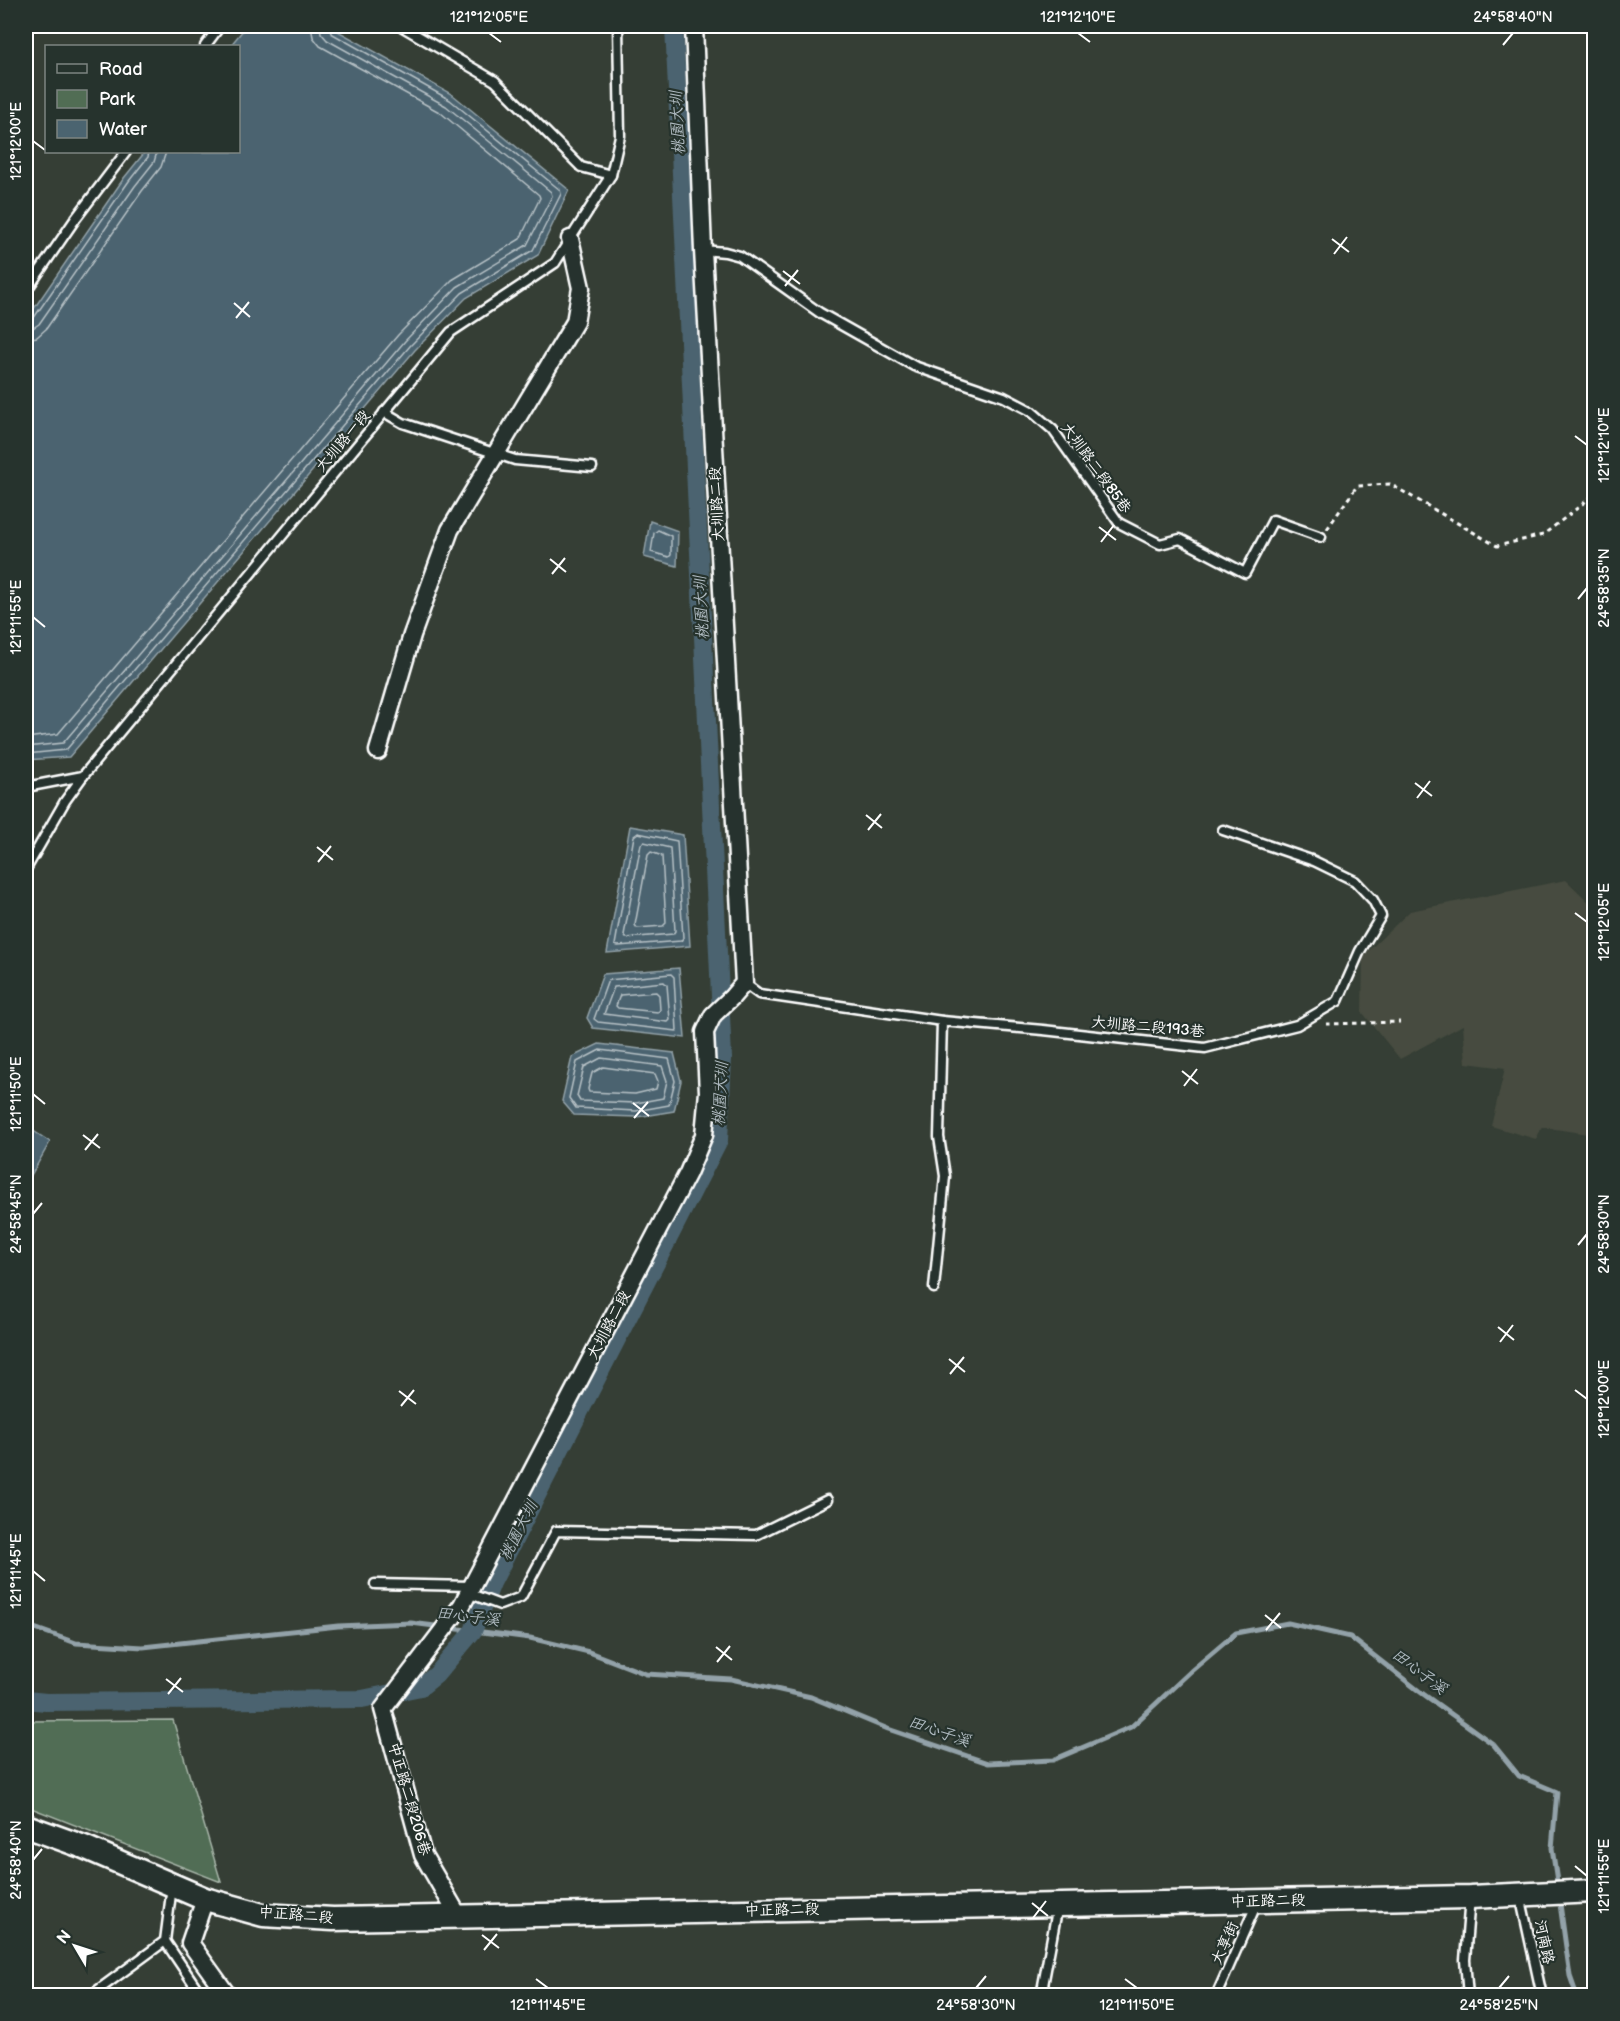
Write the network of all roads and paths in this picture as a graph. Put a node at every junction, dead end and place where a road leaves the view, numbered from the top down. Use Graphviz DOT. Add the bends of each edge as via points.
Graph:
graph roads {
  1 [pos="220,26"];
  2 [pos="401,26"];
  3 [pos="618,26"];
  4 [pos="694,26"];
  5 [pos="206,45"];
  6 [pos="125,153"];
  7 [pos="611,176"];
  8 [pos="570,239"];
  9 [pos="703,250"];
  10 [pos="26,291"];
  11 [pos="384,412"];
  12 [pos="495,453"];
  13 [pos="592,466"];
  14 [pos="1594,495"];
  15 [pos="1321,537"];
  16 [pos="378,751"];
  17 [pos="83,776"];
  18 [pos="26,787"];
  19 [pos="1223,830"];
  20 [pos="26,869"];
  21 [pos="744,983"];
  22 [pos="942,1021"];
  23 [pos="1400,1022"];
  24 [pos="1297,1025"];
  25 [pos="934,1288"];
  26 [pos="827,1500"];
  27 [pos="375,1584"];
  28 [pos="469,1595"];
  29 [pos="382,1709"];
  30 [pos="26,1826"];
  31 [pos="172,1886"];
  32 [pos="1592,1892"];
  33 [pos="1520,1894"];
  34 [pos="1470,1896"];
  35 [pos="205,1899"];
  36 [pos="1258,1901"];
  37 [pos="1058,1905"];
  38 [pos="459,1917"];
  39 [pos="165,1941"];
  40 [pos="90,1995"];
  41 [pos="201,1995"];
  42 [pos="228,1995"];
  43 [pos="1041,1995"];
  44 [pos="1216,1995"];
  45 [pos="1468,1995"];
  46 [pos="1542,1995"];
  1 -- 5 [label="lane"];
  2 -- 7 [label="lane" via="495,81 581,167"];
  3 -- 7 [label="lane, 大圳路一段" via="620,136"];
  4 -- 9 [label="street, 大圳路二段"];
  6 -- 10 [label="lane"];
  7 -- 8 [label="lane, 大圳路一段"];
  8 -- 11 [label="lane, 大圳路一段" via="555,263 451,332"];
  8 -- 12 [label="street" via="582,288 575,322"];
  9 -- 15 [label="lane, 大圳路二段85巷" via="740,256 820,313 914,366 1004,397 1031,411 1053,430 1119,524 1160,544 1180,539 1245,573 1273,520"];
  9 -- 21 [label="street, 大圳路二段"];
  11 -- 12 [label="lane" via="403,423"];
  11 -- 17 [label="lane, 大圳路一段"];
  12 -- 13 [label="lane" via="515,460"];
  12 -- 16 [label="street" via="450,530 412,635"];
  14 -- 15 [label="path" via="1544,535 1497,546 1390,484 1358,486"];
  17 -- 18 [label="lane"];
  17 -- 20 [label="lane, 大圳路一段"];
  19 -- 24 [label="lane, 大圳路二段193巷" via="1314,861 1355,881 1373,900 1381,916 1338,1000"];
  21 -- 22 [label="lane, 大圳路二段193巷" via="759,994"];
  21 -- 28 [label="street, 大圳路二段" via="713,1015 705,1032 704,1135 692,1164"];
  22 -- 24 [label="lane, 大圳路二段193巷" via="1205,1048"];
  22 -- 25 [label="lane" via="939,1137 945,1176"];
  23 -- 24 [label="path"];
  26 -- 28 [label="lane" via="756,1535 556,1531 521,1597 500,1605"];
  27 -- 28 [label="lane"];
  28 -- 29 [label="street, 大圳路二段"];
  29 -- 38 [label="street, 中正路二段206巷" via="423,1855"];
  30 -- 31 [label="main road, 中正路二段"];
  31 -- 35 [label="main road, 中正路二段"];
  31 -- 39 [label="lane"];
  32 -- 33 [label="main road, 中正路二段"];
  33 -- 34 [label="main road, 中正路二段"];
  33 -- 46 [label="lane, 河南路"];
  34 -- 36 [label="main road, 中正路二段"];
  34 -- 45 [label="lane" via="1465,1960"];
  35 -- 38 [label="main road, 中正路二段" via="263,1915 333,1919"];
  35 -- 42 [label="street" via="190,1942"];
  36 -- 37 [label="main road, 中正路二段"];
  36 -- 44 [label="lane, 大享街"];
  37 -- 38 [label="main road, 中正路二段"];
  37 -- 43 [label="lane"];
  39 -- 40 [label="lane"];
  39 -- 41 [label="lane"];
}
